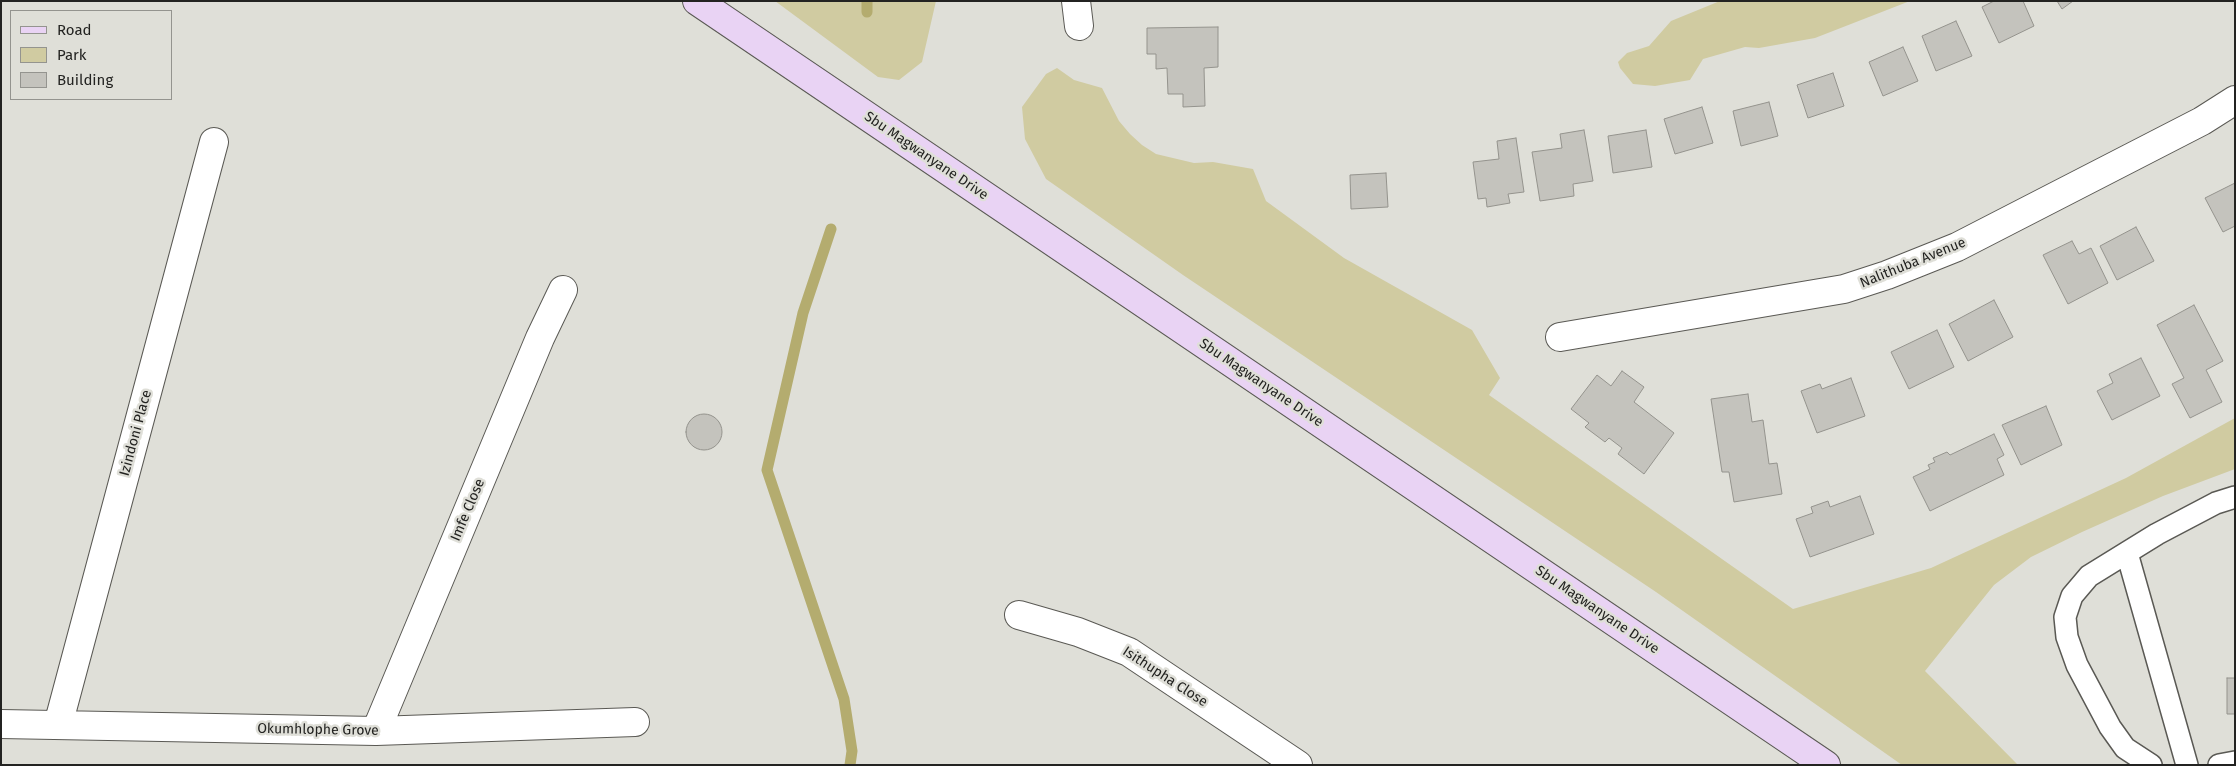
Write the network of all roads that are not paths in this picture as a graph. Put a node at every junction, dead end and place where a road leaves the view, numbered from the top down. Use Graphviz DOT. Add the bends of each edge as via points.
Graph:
graph roads {
  1 [pos="697,1"];
  2 [pos="2235,100"];
  3 [pos="214,142"];
  4 [pos="563,290"];
  5 [pos="1560,337"];
  6 [pos="2235,497"];
  7 [pos="2127,553"];
  8 [pos="1020,615"];
  9 [pos="635,722"];
  10 [pos="1,724"];
  11 [pos="58,724"];
  12 [pos="376,731"];
  13 [pos="2235,762"];
  14 [pos="1298,765"];
  15 [pos="1826,765"];
  16 [pos="2151,765"];
  17 [pos="2187,765"];
  18 [pos="2219,765"];
  1 -- 15 [label="main road, Sbu Magwanyane Drive"];
  2 -- 5 [label="street, Nalithuba Avenue" via="2202,121 1957,247 1888,275 1844,290"];
  3 -- 11 [label="street, Izindoni Place"];
  4 -- 12 [label="street, Imfe Close"];
  6 -- 7 [label="lane" via="2216,503"];
  7 -- 16 [label="lane" via="2089,576 2072,596 2065,617 2066,630 2077,665 2110,727 2125,748"];
  7 -- 17 [label="lane"];
  8 -- 14 [label="street, Isithupha Close" via="1078,632 1129,652"];
  9 -- 12 [label="street, Okumhlophe Grove"];
  10 -- 11 [label="street, Okumhlophe Grove"];
  11 -- 12 [label="street, Okumhlophe Grove"];
  13 -- 18 [label="lane"];
}
